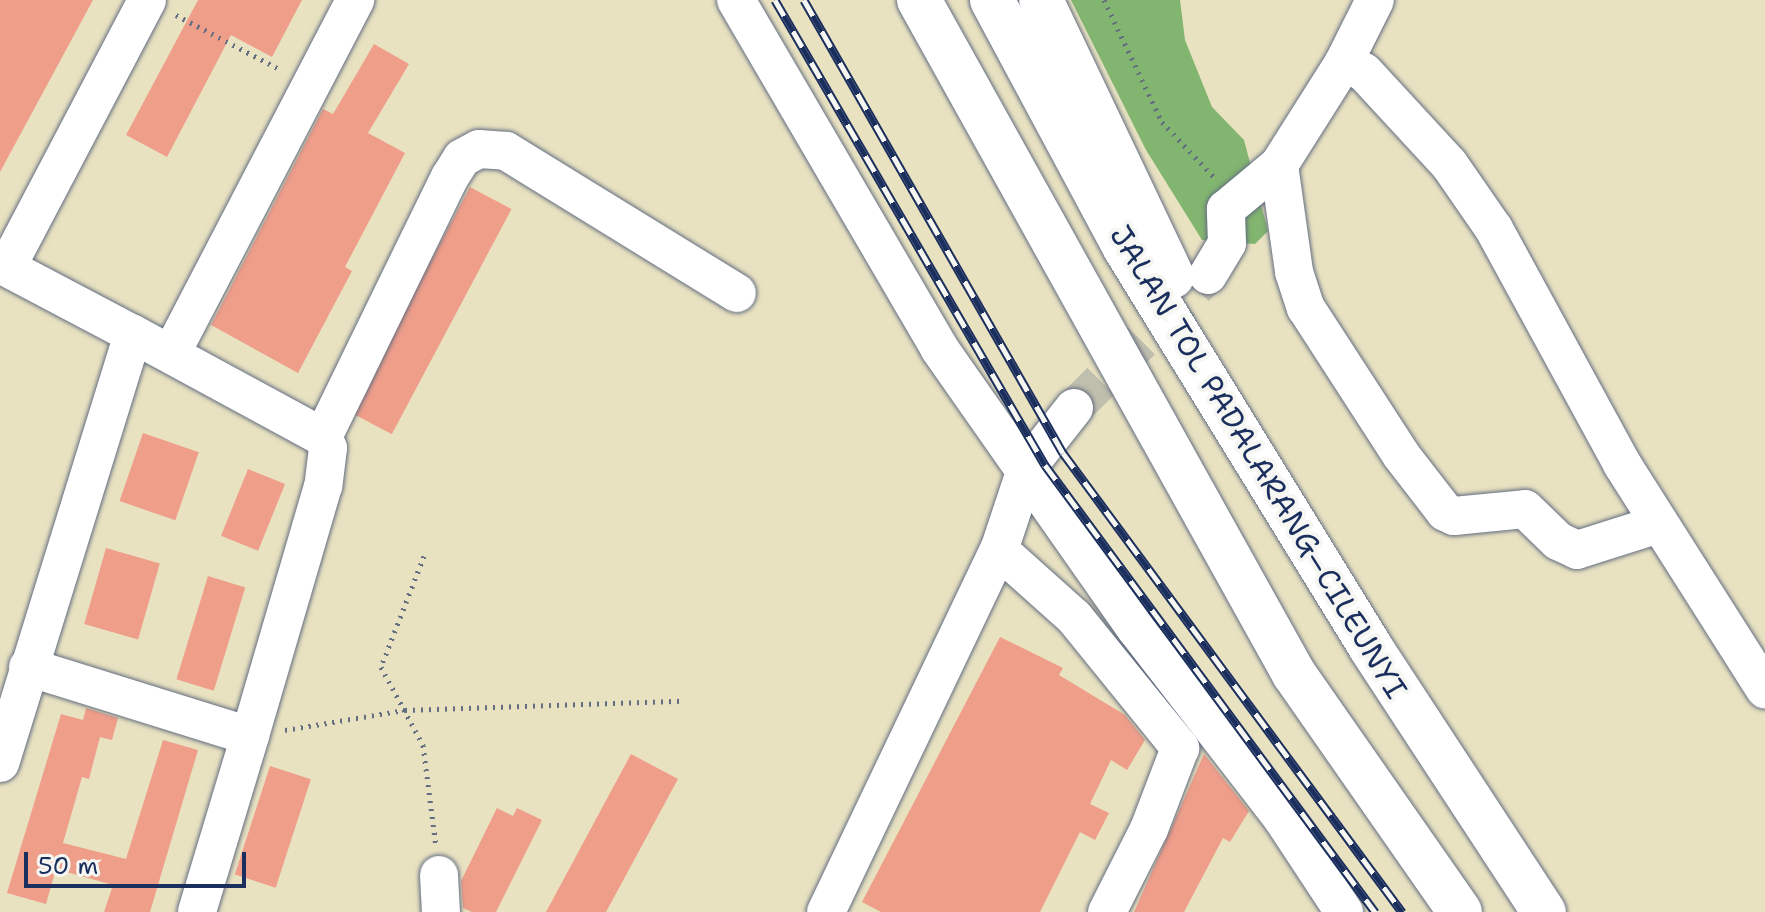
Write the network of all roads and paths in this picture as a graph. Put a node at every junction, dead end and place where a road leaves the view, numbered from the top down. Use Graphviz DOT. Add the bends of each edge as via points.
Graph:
graph roads {
  1 [pos="355,0"];
  2 [pos="736,0"];
  3 [pos="919,0"];
  4 [pos="992,0"];
  5 [pos="1041,0"];
  6 [pos="1104,0"];
  7 [pos="1375,0"];
  8 [pos="154,4"];
  9 [pos="1344,62"];
  10 [pos="311,85"];
  11 [pos="1279,165"];
  12 [pos="1226,209"];
  13 [pos="3,266"];
  14 [pos="1208,275"];
  15 [pos="737,293"];
  16 [pos="133,334"];
  17 [pos="172,352"];
  18 [pos="1074,408"];
  19 [pos="323,437"];
  20 [pos="1256,456"];
  21 [pos="1026,469"];
  22 [pos="1659,524"];
  23 [pos="999,550"];
  24 [pos="424,556"];
  25 [pos="28,667"];
  26 [pos="1765,689"];
  27 [pos="682,701"];
  28 [pos="405,710"];
  29 [pos="250,736"];
  30 [pos="0,763"];
  31 [pos="439,875"];
  32 [pos="197,912"];
  33 [pos="441,912"];
  34 [pos="826,912"];
  35 [pos="1107,912"];
  36 [pos="1344,912"];
  37 [pos="1460,912"];
  38 [pos="1544,912"];
  1 -- 10 [label="street"];
  2 -- 21 [label="street" via="939,348"];
  3 -- 37 [label="highway" via="1294,674"];
  4 -- 20 [label="highway, JALAN TOL PADALARANG–CILEUNYI" via="1125,248"];
  5 -- 20 [label="highway"];
  6 -- 12 [label="path" via="1162,122 1220,184"];
  7 -- 9 [label="street"];
  8 -- 10 [label="path"];
  8 -- 13 [label="street"];
  9 -- 11 [label="street"];
  9 -- 22 [label="street" via="1364,72 1449,164 1494,229"];
  10 -- 17 [label="street"];
  11 -- 12 [label="street"];
  11 -- 22 [label="street" via="1294,272 1312,319 1445,512 1454,516 1525,509 1565,547 1577,550"];
  12 -- 14 [label="street" via="1227,243"];
  13 -- 16 [label="street"];
  15 -- 19 [label="street" via="506,151 479,149 462,158 450,177"];
  16 -- 17 [label="street"];
  16 -- 25 [label="street"];
  17 -- 19 [label="street"];
  18 -- 21 [label="street"];
  19 -- 29 [label="street" via="330,459"];
  20 -- 38 [label="highway, JALAN TOL PADALARANG–CILEUNYI" via="1371,648"];
  21 -- 23 [label="street"];
  21 -- 36 [label="street" via="1136,629 1282,818"];
  22 -- 26 [label="street"];
  23 -- 34 [label="street"];
  23 -- 35 [label="street" via="1074,617 1180,748 1149,829"];
  24 -- 28 [label="path" via="381,667"];
  25 -- 29 [label="street"];
  25 -- 30 [label="street"];
  27 -- 28 [label="path"];
  28 -- 29 [label="path"];
  28 -- 31 [label="path" via="423,745"];
  29 -- 32 [label="street"];
  31 -- 33 [label="street"];
}
